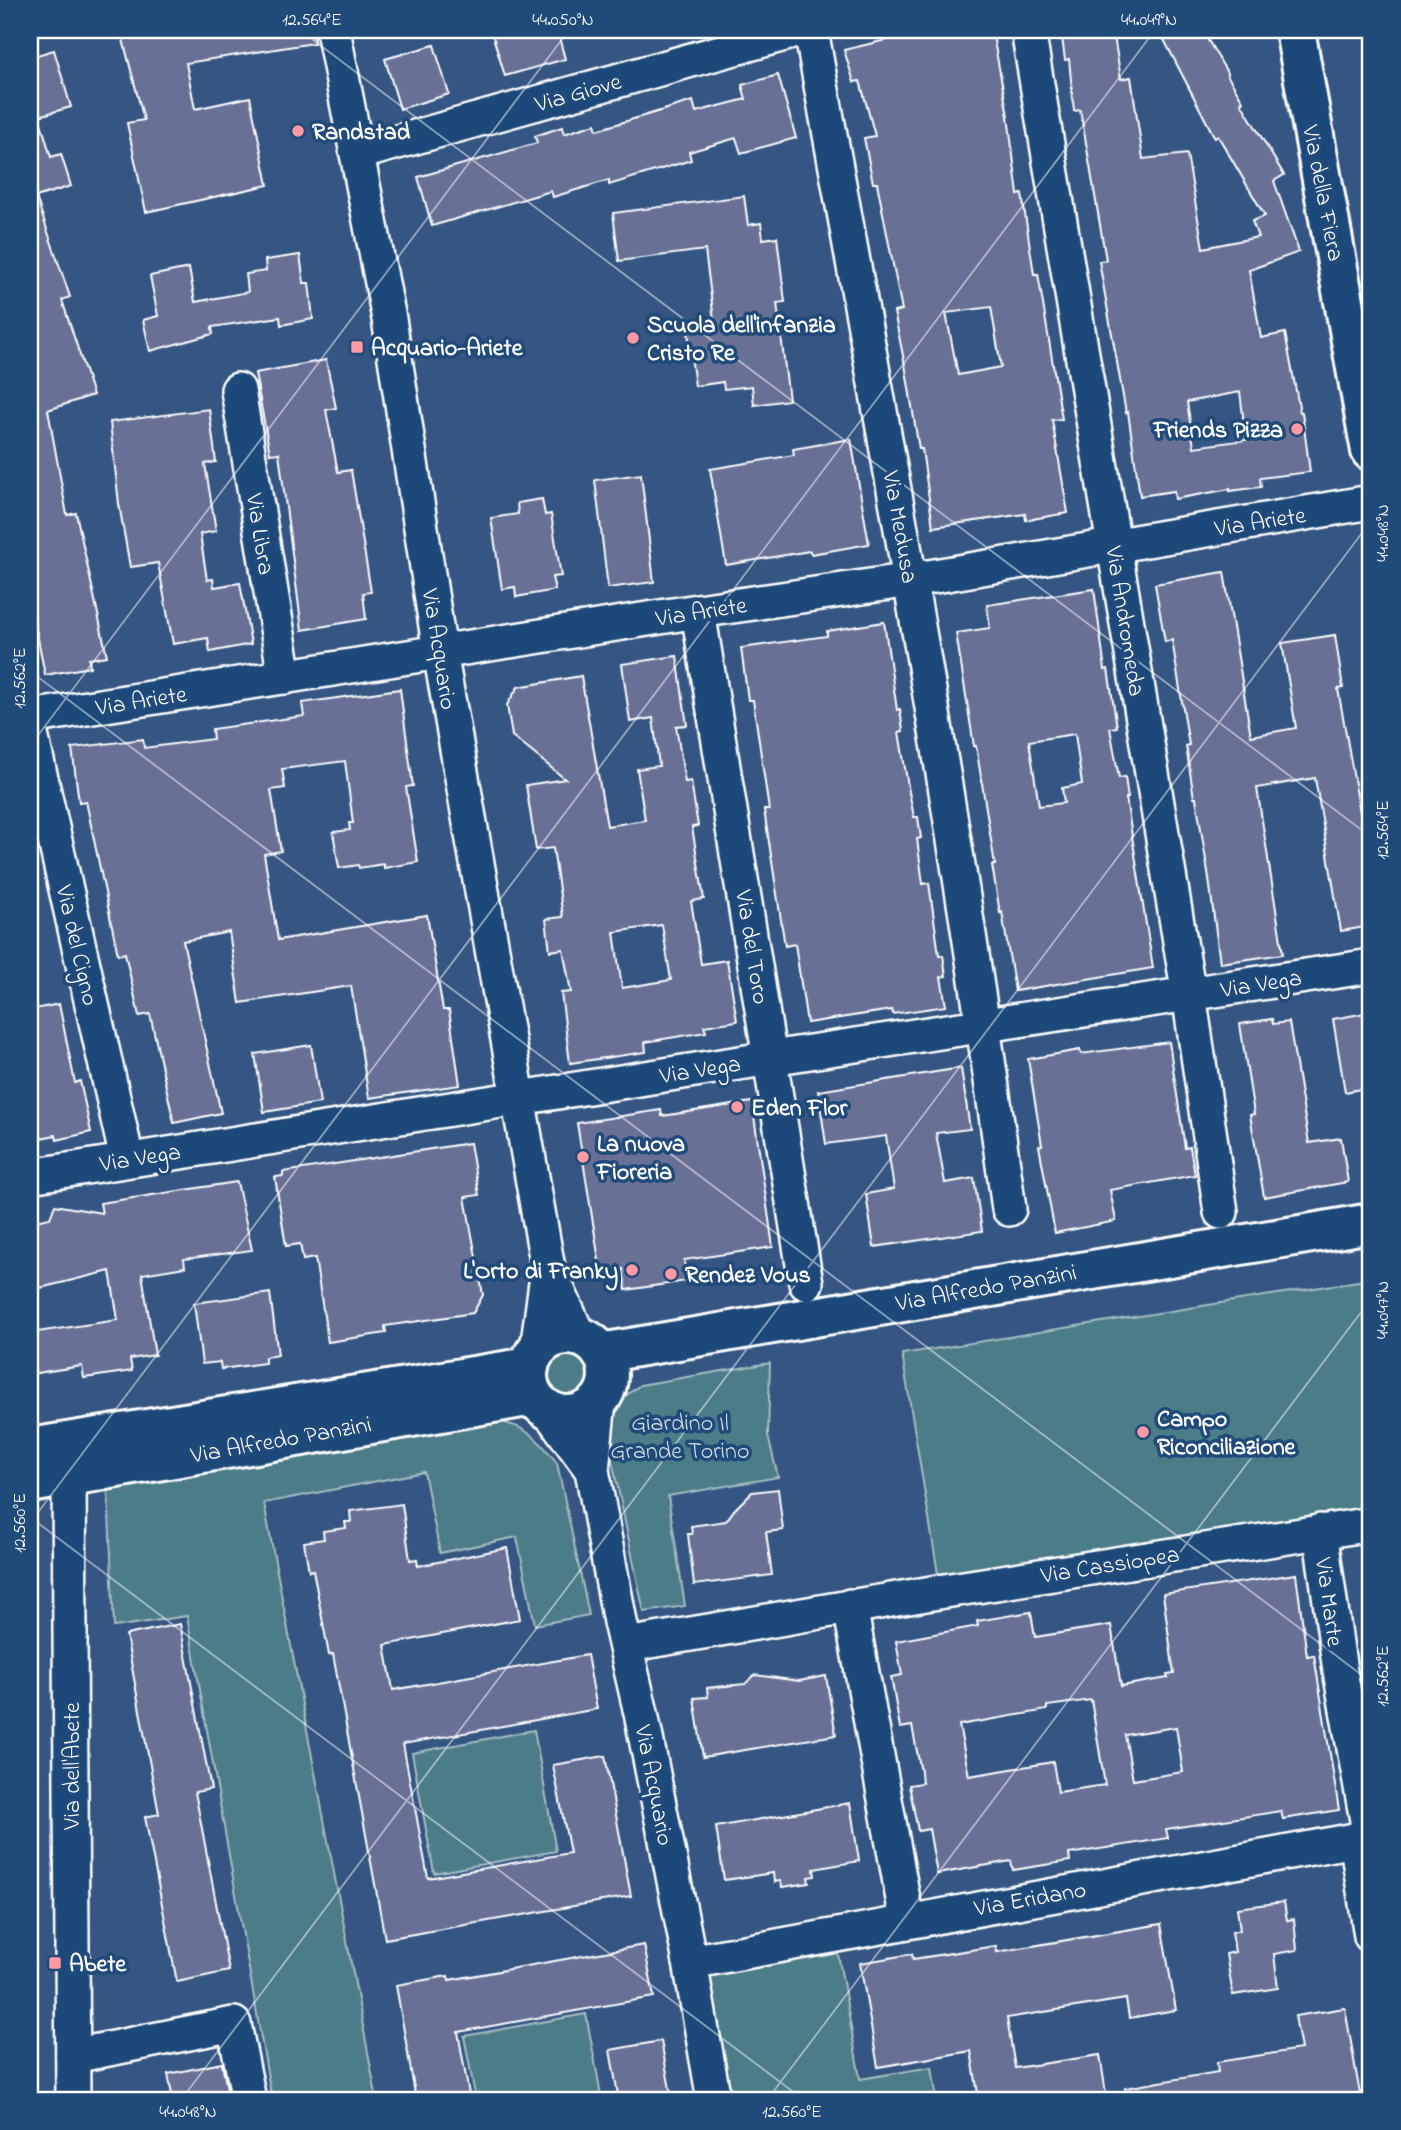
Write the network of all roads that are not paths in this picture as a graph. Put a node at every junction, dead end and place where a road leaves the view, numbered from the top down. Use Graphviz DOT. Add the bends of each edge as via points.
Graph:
graph roads {
  1 [pos="333,30"];
  2 [pos="799,30"];
  3 [pos="811,30"];
  4 [pos="1028,30"];
  5 [pos="1276,30"];
  6 [pos="1295,30"];
  7 [pos="1307,30"];
  8 [pos="1307,101"];
  9 [pos="358,153"];
  10 [pos="238,390"];
  11 [pos="1371,451"];
  12 [pos="1371,502"];
  13 [pos="1114,545"];
  14 [pos="911,580"];
  15 [pos="698,611"];
  16 [pos="440,652"];
  17 [pos="285,677"];
  18 [pos="30,717"];
  19 [pos="30,730"];
  20 [pos="1371,966"];
  21 [pos="1189,995"];
  22 [pos="985,1026"];
  23 [pos="771,1058"];
  24 [pos="518,1099"];
  25 [pos="127,1159"];
  26 [pos="30,1176"];
  27 [pos="1009,1209"];
  28 [pos="1221,1212"];
  29 [pos="1371,1223"];
  30 [pos="1371,1247"];
  31 [pos="548,1268"];
  32 [pos="806,1283"];
  33 [pos="597,1366"];
  34 [pos="536,1380"];
  35 [pos="30,1448"];
  36 [pos="592,1470"];
  37 [pos="69,1477"];
  38 [pos="30,1483"];
  39 [pos="1371,1524"];
  40 [pos="1320,1531"];
  41 [pos="850,1606"];
  42 [pos="626,1645"];
  43 [pos="1366,1838"];
  44 [pos="907,1921"];
  45 [pos="1371,1936"];
  46 [pos="690,1962"];
  47 [pos="73,2056"];
  48 [pos="73,2100"];
  49 [pos="249,2100"];
  50 [pos="713,2100"];
  1 -- 9 [label="street, Via Acquario"];
  2 -- 9 [label="street, Via Giove"];
  3 -- 14 [label="street, Via Medusa"];
  4 -- 13 [label="street, Via Andromeda"];
  5 -- 8 [label="main road, Via della Fiera"];
  6 -- 8 [label="main road, Via della Fiera"];
  7 -- 8 [label="main road, Via della Fiera"];
  8 -- 11 [label="main road, Via della Fiera"];
  9 -- 16 [label="street, Via Acquario" via="389,319"];
  10 -- 17 [label="street, Via Libra"];
  12 -- 13 [label="street, Via Ariete"];
  13 -- 14 [label="street, Via Ariete"];
  13 -- 21 [label="street, Via Andromeda"];
  14 -- 15 [label="street, Via Ariete"];
  14 -- 22 [label="street, Via Medusa"];
  15 -- 16 [label="street, Via Ariete"];
  15 -- 23 [label="street, Via del Toro"];
  16 -- 17 [label="street, Via Ariete"];
  16 -- 24 [label="street, Via Acquario"];
  17 -- 18 [label="street, Via Ariete"];
  19 -- 25 [label="street, Via del Cigno"];
  20 -- 21 [label="street, Via Vega"];
  21 -- 22 [label="street, Via Vega"];
  21 -- 28 [label="street, Via Andromeda"];
  22 -- 23 [label="street, Via Vega"];
  22 -- 27 [label="street, Via Medusa"];
  23 -- 24 [label="street, Via Vega"];
  23 -- 32 [label="street, Via del Toro"];
  24 -- 25 [label="street, Via Vega"];
  24 -- 31 [label="street, Via Acquario"];
  25 -- 26 [label="street, Via Vega"];
  29 -- 33 [label="main road, Via Alfredo Panzini"];
  30 -- 33 [label="main road, Via Alfredo Panzini" via="668,1363"];
  31 -- 33 [label="street, Via Acquario"];
  31 -- 34 [label="street, Via Acquario"];
  33 -- 34 [label="main road, Via Alfredo Panzini" via="562,1336 548,1341"];
  33 -- 34 [label="main road, Via Alfredo Panzini" via="587,1411 573,1415 561,1415"];
  33 -- 36 [label="street, Via Acquario"];
  34 -- 35 [label="main road, Via Alfredo Panzini"];
  34 -- 36 [label="street, Via Acquario"];
  34 -- 37 [label="main road, Via Alfredo Panzini"];
  36 -- 42 [label="street, Via Acquario"];
  37 -- 38 [label="main road, Via Alfredo Panzini"];
  37 -- 47 [label="street, Via dell'Abete"];
  39 -- 40 [label="street, Via Cassiopea"];
  40 -- 41 [label="street, Via Cassiopea"];
  40 -- 43 [label="street, Via Marte"];
  41 -- 42 [label="street, Via Cassiopea"];
  41 -- 44 [label="street"];
  42 -- 46 [label="street, Via Acquario"];
  43 -- 44 [label="street, Via Eridano"];
  43 -- 45 [label="street, Via Marte"];
  44 -- 46 [label="street, Via Eridano"];
  46 -- 50 [label="street, Via Acquario"];
  47 -- 48 [label="street, Via dell'Abete"];
  47 -- 49 [label="street" via="234,2024"];
}
